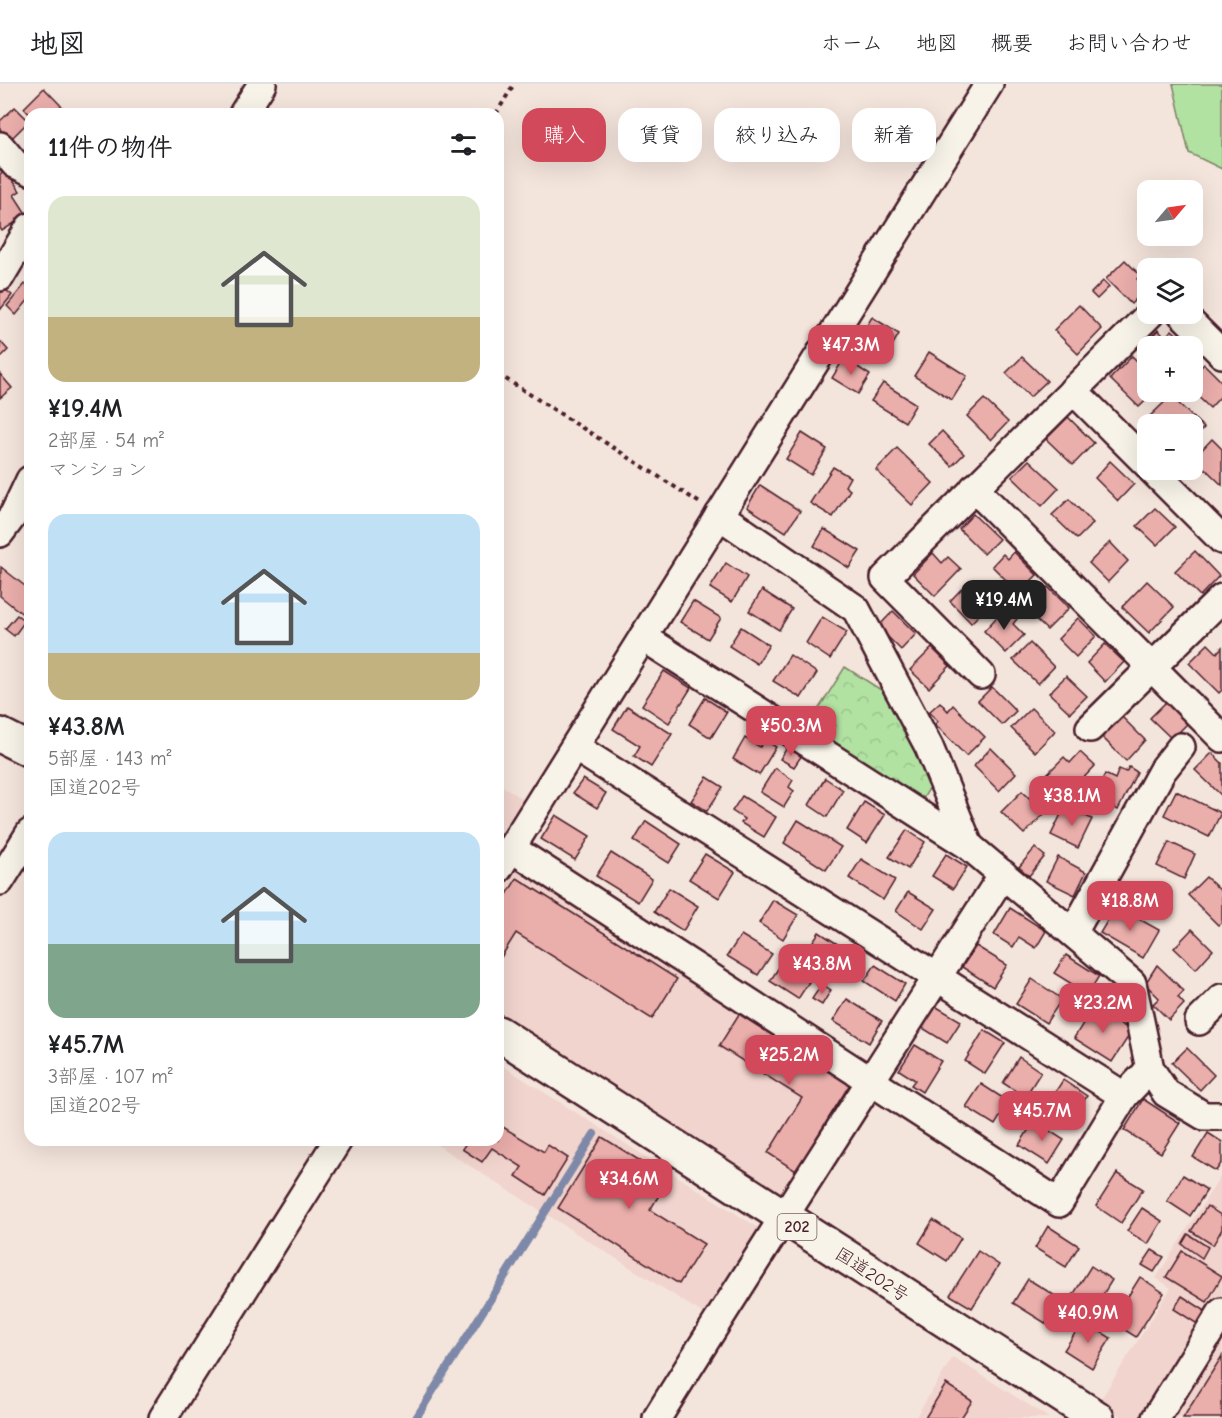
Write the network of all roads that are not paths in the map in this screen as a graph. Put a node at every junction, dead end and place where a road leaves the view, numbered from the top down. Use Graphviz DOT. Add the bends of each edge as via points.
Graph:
graph roads {
  1 [pos="262,84"];
  2 [pos="989,84"];
  3 [pos="247,108"];
  4 [pos="0,146"];
  5 [pos="24,168"];
  6 [pos="24,237"];
  7 [pos="0,277"];
  8 [pos="1140,324"];
  9 [pos="1192,324"];
  10 [pos="1222,354"];
  11 [pos="1073,390"];
  12 [pos="1137,454"];
  13 [pos="1162,480"];
  14 [pos="974,488"];
  15 [pos="24,493"];
  16 [pos="719,515"];
  17 [pos="0,533"];
  18 [pos="1222,540"];
  19 [pos="1222,598"];
  20 [pos="643,637"];
  21 [pos="1152,668"];
  22 [pos="981,675"];
  23 [pos="1090,728"];
  24 [pos="0,735"];
  25 [pos="1222,738"];
  26 [pos="24,747"];
  27 [pos="575,747"];
  28 [pos="1181,747"];
  29 [pos="24,843"];
  30 [pos="969,846"];
  31 [pos="505,858"];
  32 [pos="1003,874"];
  33 [pos="0,881"];
  34 [pos="1073,933"];
  35 [pos="937,978"];
  36 [pos="1222,998"];
  37 [pos="1199,1022"];
  38 [pos="504,1037"];
  39 [pos="1150,1069"];
  40 [pos="872,1081"];
  41 [pos="1124,1096"];
  42 [pos="1222,1116"];
  43 [pos="334,1146"];
  44 [pos="782,1217"];
  45 [pos="1222,1312"];
  46 [pos="164,1418"];
  47 [pos="657,1418"];
  48 [pos="1096,1418"];
  49 [pos="1156,1418"];
  1 -- 3 [label="street"];
  2 -- 16 [label="street"];
  4 -- 5 [label="street" via="15,164"];
  6 -- 7 [label="street"];
  8 -- 11 [label="street"];
  9 -- 10 [label="street"];
  11 -- 12 [label="street"];
  11 -- 14 [label="street"];
  13 -- 18 [label="street"];
  14 -- 21 [label="street"];
  14 -- 22 [label="street" via="885,578"];
  15 -- 17 [label="street"];
  16 -- 20 [label="street"];
  16 -- 30 [label="street" via="856,609 929,747"];
  19 -- 21 [label="street"];
  20 -- 27 [label="street"];
  20 -- 30 [label="street"];
  21 -- 23 [label="street"];
  21 -- 25 [label="street"];
  24 -- 26 [label="highway"];
  27 -- 31 [label="street"];
  27 -- 35 [label="street"];
  28 -- 34 [label="street" via="1162,771"];
  29 -- 33 [label="street"];
  30 -- 32 [label="street"];
  31 -- 40 [label="street"];
  32 -- 34 [label="street"];
  32 -- 35 [label="street"];
  34 -- 39 [label="street" via="1132,983"];
  35 -- 40 [label="street"];
  35 -- 41 [label="street"];
  36 -- 37 [label="street"];
  38 -- 44 [label="highway, 国道202号 / 202"];
  39 -- 41 [label="street"];
  39 -- 42 [label="street" via="1166,1093 1204,1116"];
  40 -- 41 [label="street" via="1059,1203"];
  40 -- 44 [label="street"];
  43 -- 46 [label="street"];
  44 -- 47 [label="street"];
  44 -- 48 [label="highway, 国道202号 / 202"];
  45 -- 49 [label="street"];
}
